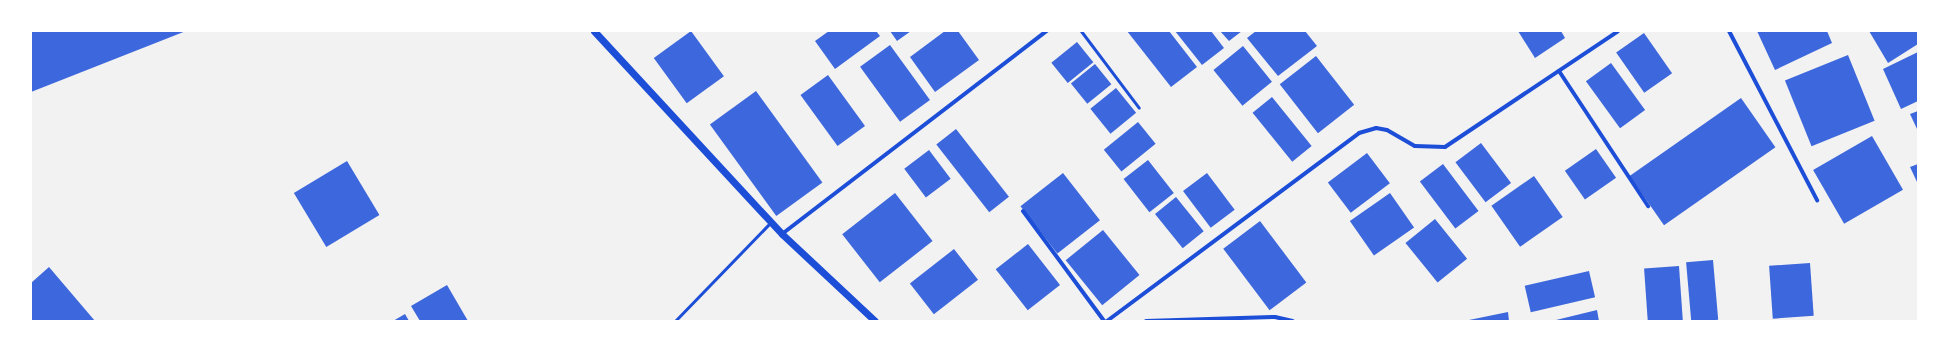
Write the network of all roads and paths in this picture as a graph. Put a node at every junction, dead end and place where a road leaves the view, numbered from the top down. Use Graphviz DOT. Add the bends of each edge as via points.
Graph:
graph roads {
  1 [pos="1047,31"];
  2 [pos="1081,31"];
  3 [pos="1618,31"];
  4 [pos="1729,31"];
  5 [pos="598,32"];
  6 [pos="1559,71"];
  7 [pos="1139,108"];
  8 [pos="1817,200"];
  9 [pos="1648,206"];
  10 [pos="1023,211"];
  11 [pos="771,222"];
  12 [pos="782,234"];
  13 [pos="675,321"];
  14 [pos="875,321"];
  15 [pos="1105,321"];
  16 [pos="1146,321"];
  17 [pos="1293,321"];
  1 -- 12 [label="street"];
  2 -- 7 [label="lane"];
  3 -- 6 [label="street"];
  4 -- 8 [label="street"];
  5 -- 11 [label="street"];
  6 -- 9 [label="street"];
  6 -- 15 [label="street" via="1445,146 1415,146 1376,128 1359,133"];
  10 -- 15 [label="street"];
  11 -- 12 [label="street"];
  11 -- 13 [label="lane"];
  12 -- 14 [label="street"];
  16 -- 17 [label="street" via="1275,317"];
}
